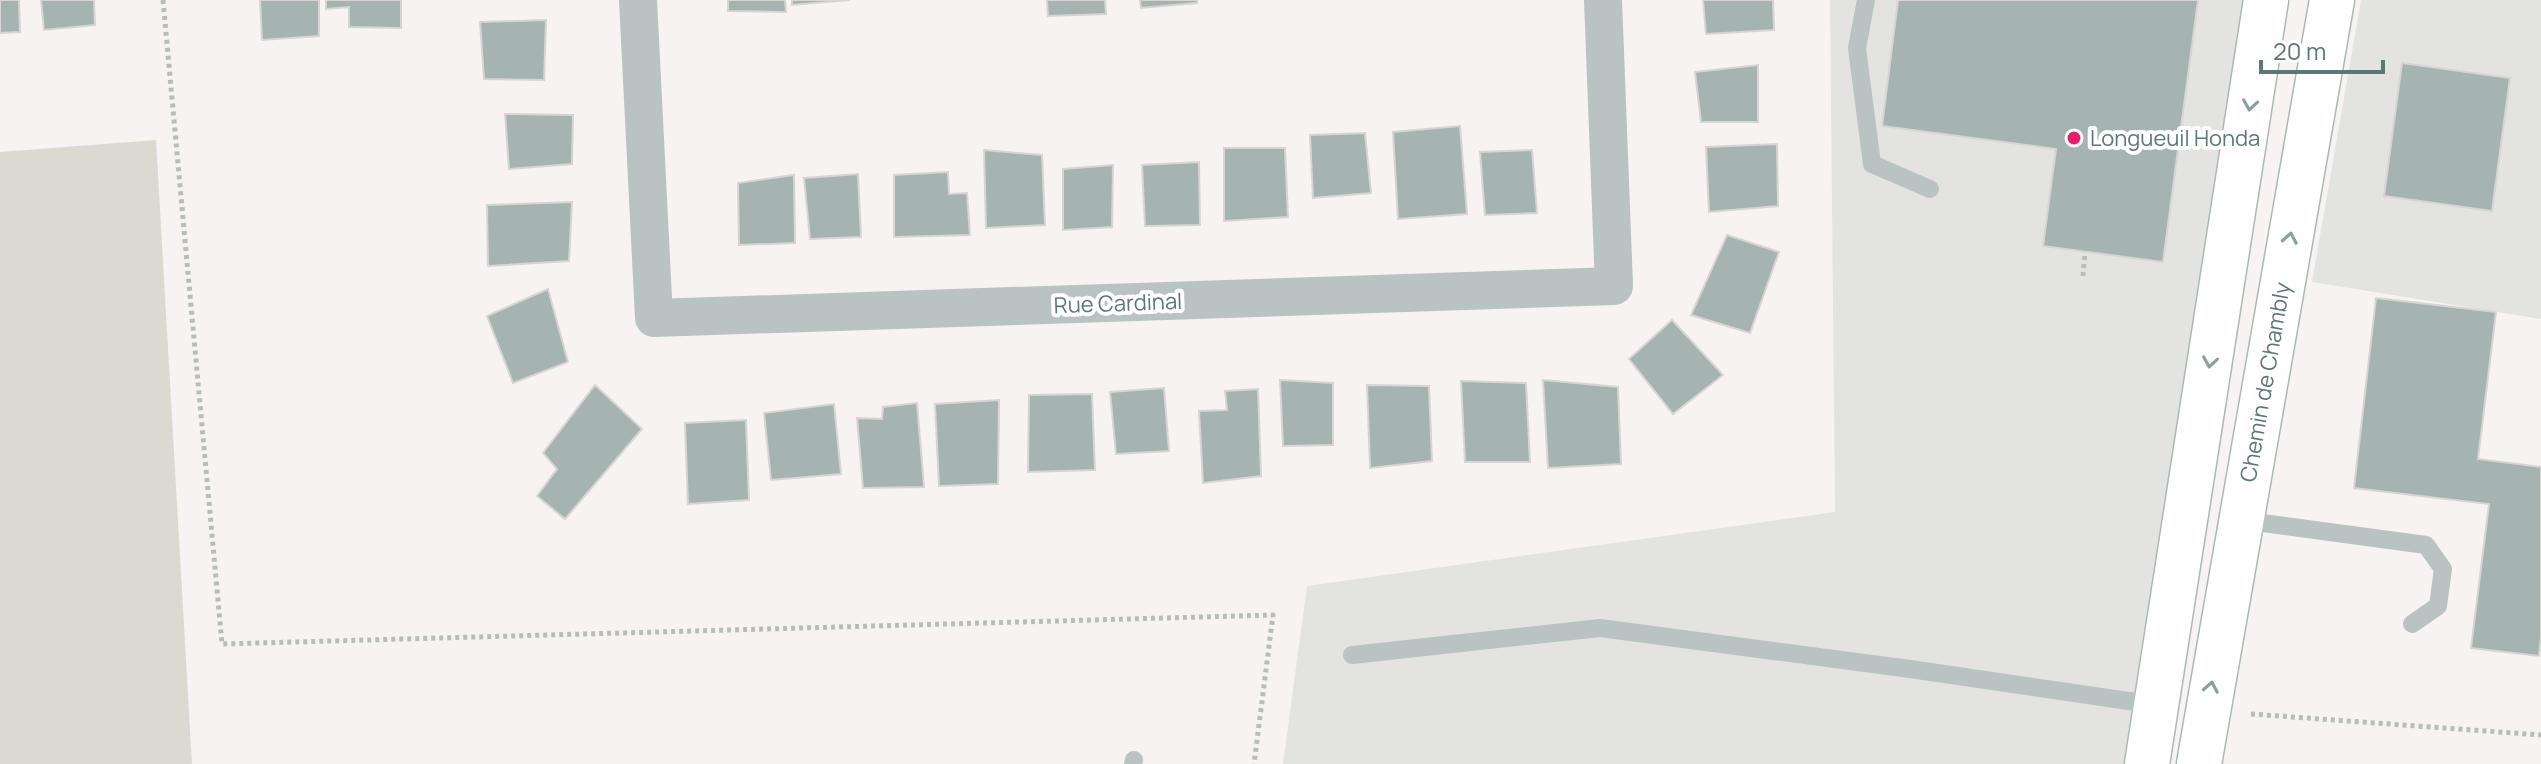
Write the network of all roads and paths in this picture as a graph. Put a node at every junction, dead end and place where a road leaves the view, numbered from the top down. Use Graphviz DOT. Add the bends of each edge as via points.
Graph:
graph roads {
  1 [pos="163,0"];
  2 [pos="638,0"];
  3 [pos="1603,0"];
  4 [pos="1866,0"];
  5 [pos="2266,0"];
  6 [pos="2332,0"];
  7 [pos="1930,189"];
  8 [pos="2085,252"];
  9 [pos="2083,276"];
  10 [pos="2240,520"];
  11 [pos="2412,624"];
  12 [pos="1352,655"];
  13 [pos="2156,705"];
  14 [pos="2207,710"];
  15 [pos="2541,735"];
  16 [pos="1254,764"];
  17 [pos="2147,764"];
  18 [pos="2199,764"];
  1 -- 16 [label="path" via="222,644 1273,615"];
  2 -- 3 [label="street, Rue Cardinal" via="654,318 1614,286"];
  4 -- 7 [label="lane" via="1857,48 1872,164"];
  5 -- 13 [label="main road, one-way"];
  10 -- 6 [label="main road, Chemin de Chambly, one-way"];
  8 -- 9 [label="path"];
  10 -- 11 [label="lane" via="2426,545 2443,569 2438,606"];
  14 -- 10 [label="main road, Chemin de Chambly, one-way"];
  12 -- 13 [label="lane" via="1600,628"];
  13 -- 17 [label="main road"];
  14 -- 15 [label="path"];
  14 -- 18 [label="main road, Chemin de Chambly"];
}
